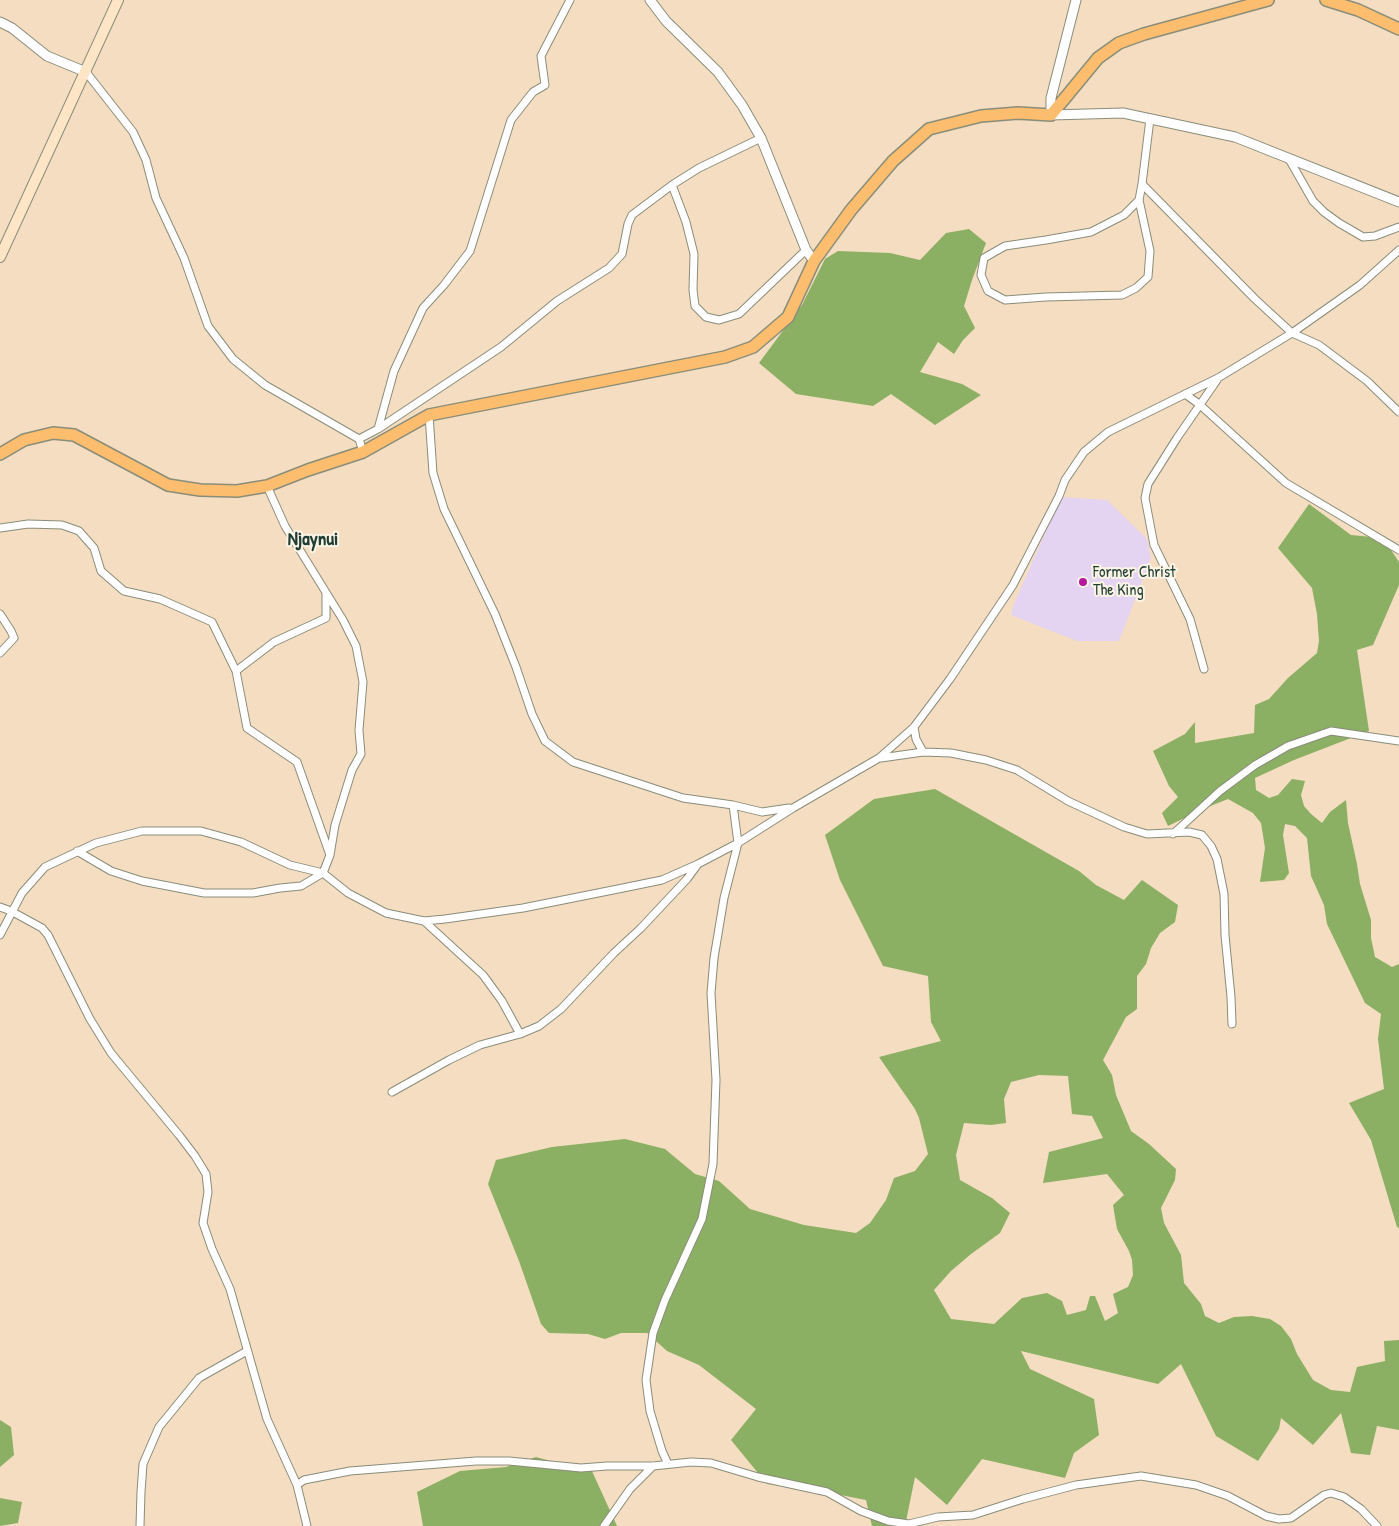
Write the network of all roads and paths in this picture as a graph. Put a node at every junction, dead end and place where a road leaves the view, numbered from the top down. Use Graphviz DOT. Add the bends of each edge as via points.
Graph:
graph roads {
  1 [pos="118,0"];
  2 [pos="570,0"];
  3 [pos="650,0"];
  4 [pos="1076,0"];
  5 [pos="1268,0"];
  6 [pos="1326,0"];
  7 [pos="0,22"];
  8 [pos="1399,29"];
  9 [pos="86,72"];
  10 [pos="1052,115"];
  11 [pos="1150,119"];
  12 [pos="762,138"];
  13 [pos="1289,159"];
  14 [pos="1142,184"];
  15 [pos="672,185"];
  16 [pos="1139,200"];
  17 [pos="1399,202"];
  18 [pos="1399,226"];
  19 [pos="806,250"];
  20 [pos="1399,250"];
  21 [pos="0,257"];
  22 [pos="814,261"];
  23 [pos="1292,334"];
  24 [pos="1218,378"];
  25 [pos="1185,394"];
  26 [pos="1200,404"];
  27 [pos="1399,412"];
  28 [pos="429,415"];
  29 [pos="378,429"];
  30 [pos="359,439"];
  31 [pos="363,452"];
  32 [pos="0,454"];
  33 [pos="267,486"];
  34 [pos="0,528"];
  35 [pos="1399,550"];
  36 [pos="326,593"];
  37 [pos="0,614"];
  38 [pos="0,653"];
  39 [pos="1204,670"];
  40 [pos="236,671"];
  41 [pos="914,727"];
  42 [pos="1399,741"];
  43 [pos="923,752"];
  44 [pos="880,758"];
  45 [pos="733,805"];
  46 [pos="793,808"];
  47 [pos="1173,834"];
  48 [pos="738,843"];
  49 [pos="77,851"];
  50 [pos="330,855"];
  51 [pos="698,864"];
  52 [pos="323,873"];
  53 [pos="0,907"];
  54 [pos="11,911"];
  55 [pos="424,920"];
  56 [pos="0,935"];
  57 [pos="1232,1024"];
  58 [pos="520,1034"];
  59 [pos="392,1092"];
  60 [pos="247,1351"];
  61 [pos="668,1464"];
  62 [pos="653,1466"];
  63 [pos="297,1485"];
  64 [pos="140,1526"];
  65 [pos="307,1526"];
  66 [pos="604,1526"];
  67 [pos="1377,1526"];
  1 -- 9 [label="main road"];
  2 -- 29 [label="street" via="541,56 545,85 533,92 511,120 470,251 422,308 394,371"];
  3 -- 12 [label="street" via="666,21 718,72"];
  4 -- 10 [label="street" via="1051,98"];
  5 -- 10 [label="highway" via="1119,43 1098,58"];
  6 -- 8 [label="highway" via="1358,10"];
  7 -- 9 [label="street" via="47,56"];
  9 -- 21 [label="main road"];
  9 -- 30 [label="street" via="134,132 146,160 156,198 184,258 208,326 233,360 265,385"];
  10 -- 11 [label="street" via="1123,114"];
  10 -- 22 [label="highway" via="981,116 928,129 857,203"];
  11 -- 13 [label="street" via="1235,137"];
  11 -- 14 [label="street"];
  12 -- 15 [label="street" via="699,168"];
  12 -- 19 [label="street"];
  13 -- 17 [label="street"];
  13 -- 18 [label="street" via="1313,201 1339,223 1363,237 1375,236"];
  14 -- 16 [label="street"];
  14 -- 23 [label="street"];
  15 -- 19 [label="street" via="694,254 695,306 706,317 719,320 739,314"];
  15 -- 29 [label="street" via="632,215 622,254 609,268 557,301 501,347"];
  16 -- 16 [label="street" via="1150,251 1148,277 1136,288 1122,294 1005,300 988,291 981,275 984,258 1005,246 1091,232 1124,215"];
  19 -- 22 [label="street"];
  20 -- 23 [label="street" via="1360,285"];
  22 -- 28 [label="highway" via="788,317 753,347 724,357"];
  23 -- 24 [label="street"];
  23 -- 27 [label="street" via="1319,345"];
  24 -- 25 [label="street"];
  24 -- 26 [label="street"];
  25 -- 26 [label="street"];
  25 -- 41 [label="street" via="1108,432 1084,452 1065,480 1013,585"];
  26 -- 35 [label="street" via="1286,483"];
  26 -- 39 [label="street" via="1148,484 1145,498 1154,545 1190,619"];
  28 -- 31 [label="highway"];
  28 -- 45 [label="street" via="434,473 444,509 495,614 545,741 573,762 683,798"];
  29 -- 30 [label="street"];
  30 -- 31 [label="street"];
  31 -- 33 [label="highway"];
  32 -- 33 [label="highway" via="24,440 53,433 74,435 168,485 237,491"];
  33 -- 36 [label="street" via="285,526"];
  34 -- 40 [label="street" via="28,524 62,525 79,531 94,548 101,571 124,592 160,599 212,622"];
  36 -- 40 [label="street" via="326,618 274,642"];
  36 -- 50 [label="street" via="356,646 363,682 359,730 361,754 352,770"];
  37 -- 38 [label="street" via="14,638"];
  40 -- 50 [label="street" via="247,728 297,762"];
  41 -- 43 [label="street"];
  41 -- 44 [label="street"];
  42 -- 47 [label="street" via="1331,732 1288,746 1220,791"];
  43 -- 44 [label="street"];
  43 -- 47 [label="street" via="951,753 1017,770 1068,801 1124,827 1147,834"];
  44 -- 46 [label="street"];
  45 -- 46 [label="street" via="762,812"];
  45 -- 48 [label="street"];
  46 -- 48 [label="street"];
  47 -- 57 [label="street" via="1189,832 1202,835 1217,859 1224,894"];
  48 -- 51 [label="street"];
  48 -- 61 [label="street" via="724,898 711,994 716,1080 713,1164 702,1219 652,1333 646,1380 650,1411"];
  49 -- 52 [label="street" via="142,831 201,831 241,842 290,864"];
  49 -- 52 [label="street" via="111,871 142,881 204,893 252,893 301,886"];
  49 -- 54 [label="street" via="46,867 22,893"];
  50 -- 52 [label="street"];
  51 -- 55 [label="street" via="662,880 618,889 523,908"];
  51 -- 58 [label="street" via="641,928 561,1009 539,1026"];
  52 -- 55 [label="street" via="348,893 386,913"];
  53 -- 54 [label="street"];
  54 -- 56 [label="street"];
  54 -- 60 [label="street" via="42,928 48,935 90,1019 111,1053 179,1135 206,1174 208,1192 203,1223 230,1289"];
  55 -- 58 [label="street" via="483,976 502,1001"];
  58 -- 59 [label="street" via="480,1045"];
  60 -- 63 [label="street" via="267,1419"];
  60 -- 64 [label="street" via="199,1378 159,1427 143,1464"];
  61 -- 62 [label="street"];
  61 -- 67 [label="street" via="711,1463 827,1492 861,1511 888,1521 910,1524 938,1517 974,1515 1076,1485 1141,1476 1196,1485 1279,1519 1291,1518 1332,1493 1361,1509"];
  62 -- 63 [label="street" via="581,1468 476,1461 350,1471 304,1480"];
  62 -- 66 [label="street" via="630,1489"];
  63 -- 65 [label="street"];
}
